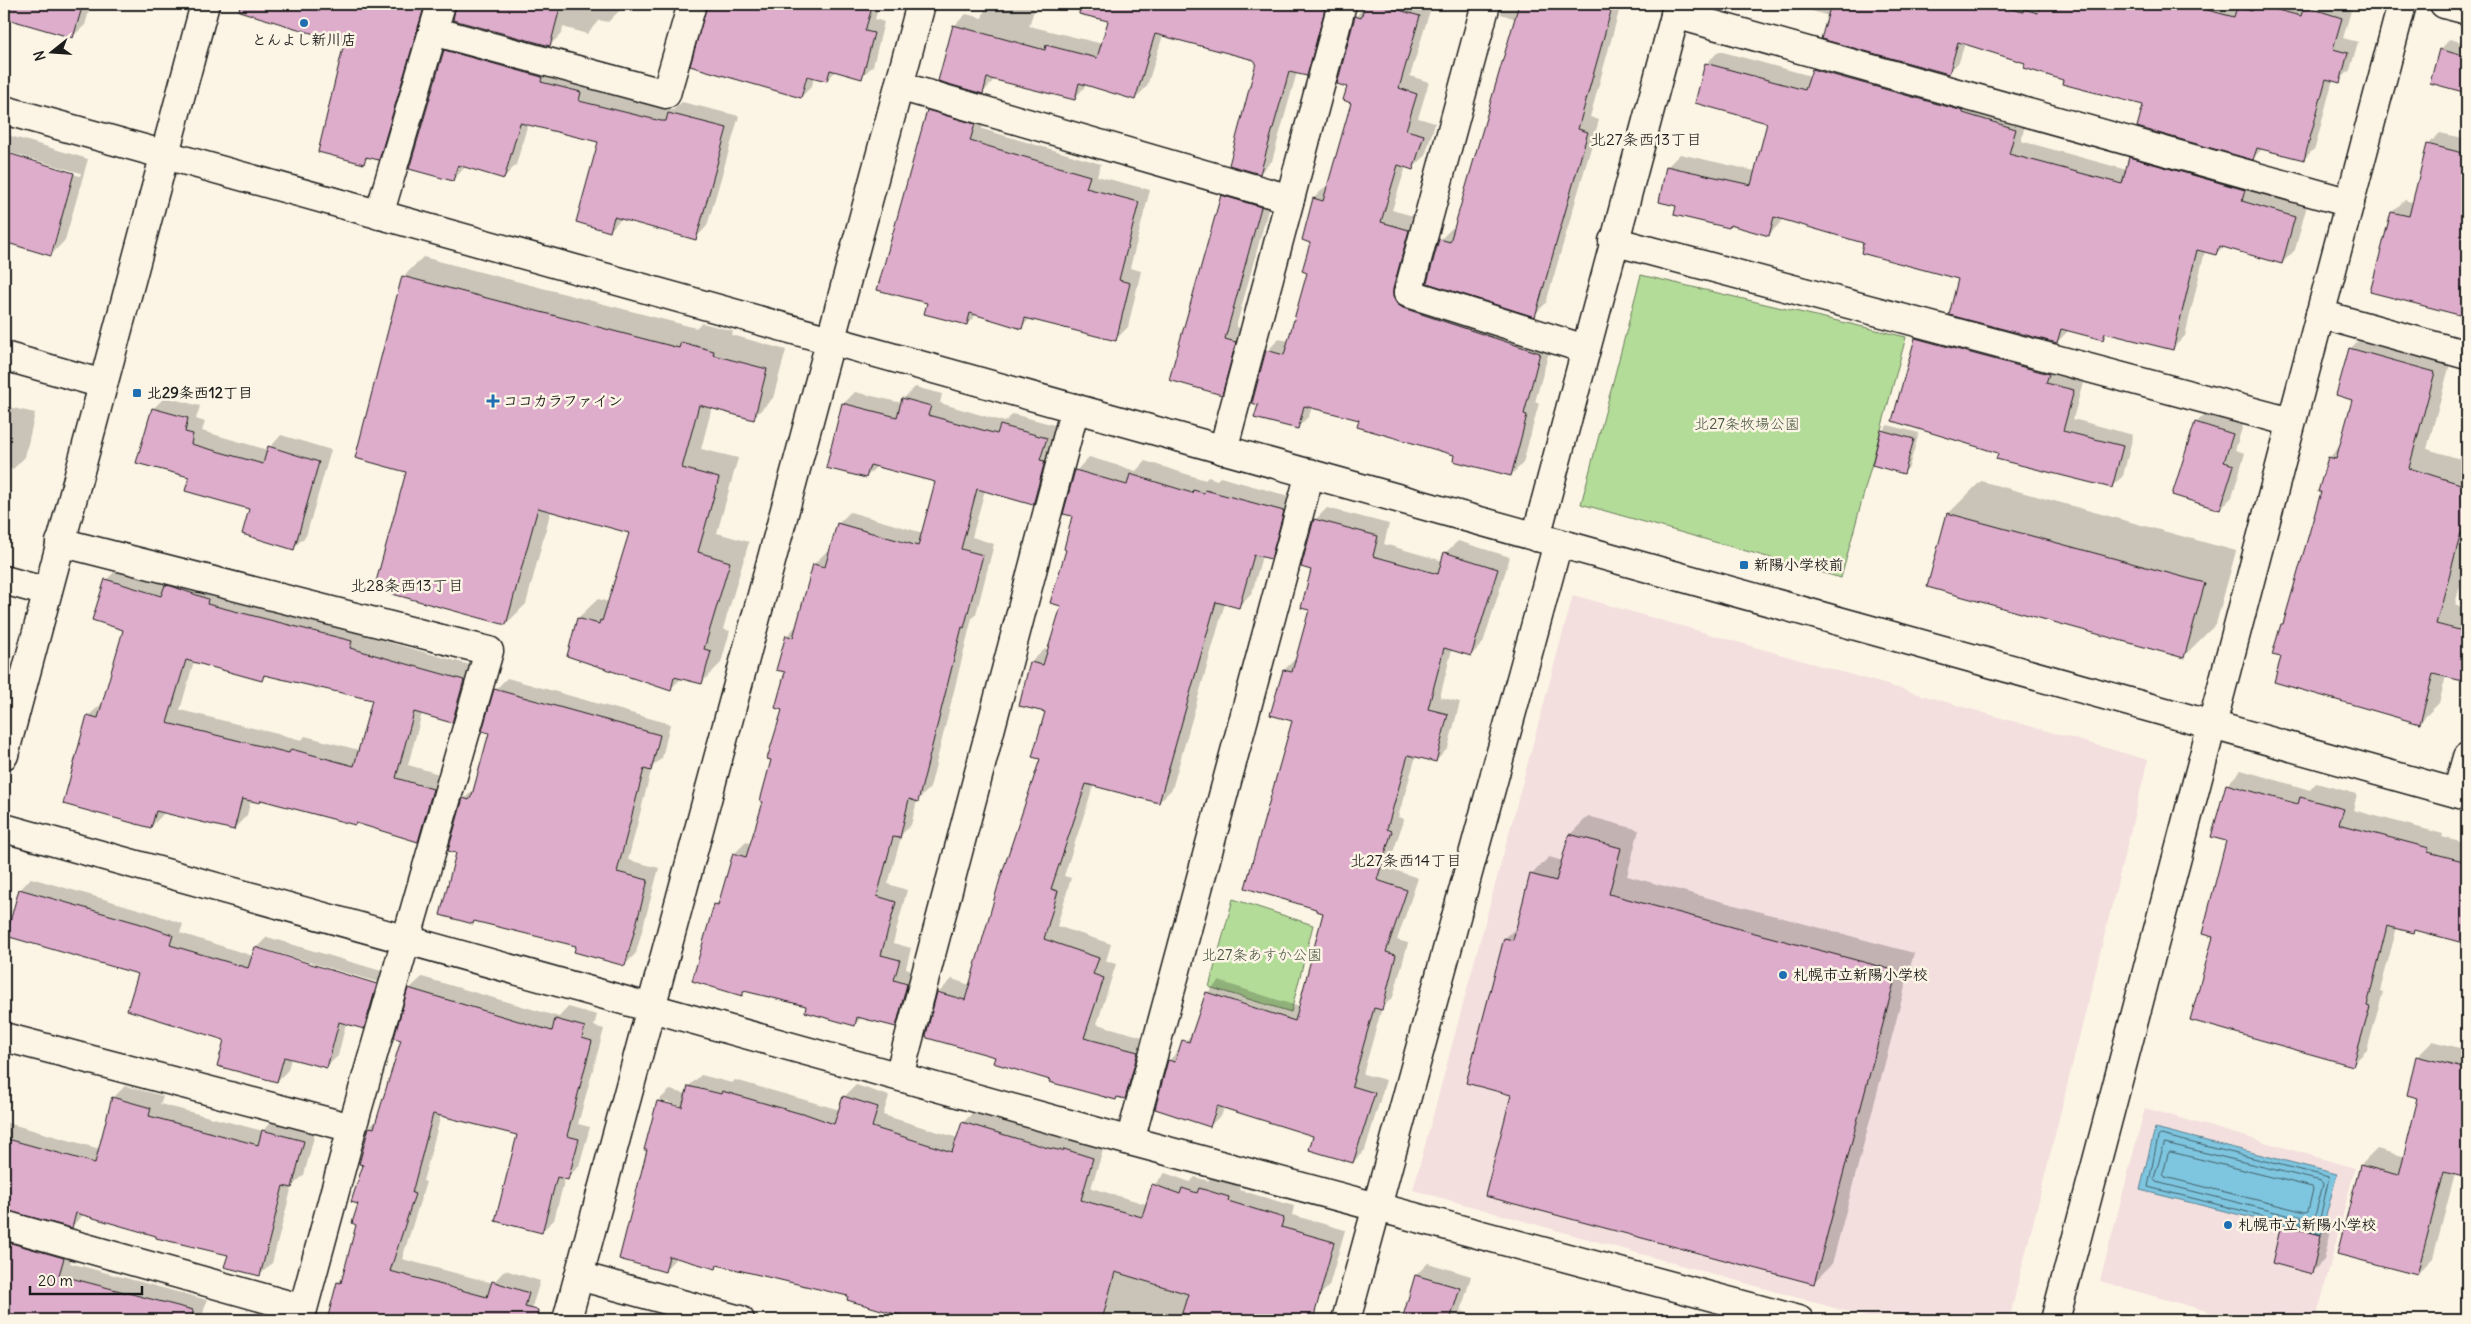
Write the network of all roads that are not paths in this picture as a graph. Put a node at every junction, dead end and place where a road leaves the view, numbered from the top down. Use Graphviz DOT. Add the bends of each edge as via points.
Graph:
graph roads {
  1 [pos="205,4"];
  2 [pos="441,4"];
  3 [pos="692,4"];
  4 [pos="921,4"];
  5 [pos="1342,4"];
  6 [pos="2402,4"];
  7 [pos="2444,4"];
  8 [pos="1480,5"];
  9 [pos="1677,9"];
  10 [pos="2467,10"];
  11 [pos="433,31"];
  12 [pos="899,86"];
  13 [pos="4,110"];
  14 [pos="164,156"];
  15 [pos="1290,199"];
  16 [pos="2350,202"];
  17 [pos="379,215"];
  18 [pos="1613,241"];
  19 [pos="2320,314"];
  20 [pos="830,340"];
  21 [pos="1585,349"];
  22 [pos="2467,355"];
  23 [pos="4,356"];
  24 [pos="103,384"];
  25 [pos="1075,408"];
  26 [pos="2291,422"];
  27 [pos="1223,450"];
  28 [pos="1310,474"];
  29 [pos="1547,540"];
  30 [pos="60,542"];
  31 [pos="4,580"];
  32 [pos="47,592"];
  33 [pos="2211,725"];
  34 [pos="4,755"];
  35 [pos="2467,757"];
  36 [pos="2462,794"];
  37 [pos="4,828"];
  38 [pos="407,940"];
  39 [pos="651,1008"];
  40 [pos="4,1037"];
  41 [pos="899,1076"];
  42 [pos="352,1128"];
  43 [pos="1130,1141"];
  44 [pos="1377,1205"];
  45 [pos="4,1225"];
  46 [pos="579,1276"];
  47 [pos="567,1320"];
  48 [pos="740,1320"];
  49 [pos="1346,1320"];
  50 [pos="1799,1320"];
  51 [pos="2055,1320"];
  1 -- 14 [label="street"];
  2 -- 11 [label="street"];
  3 -- 11 [label="street" via="666,94"];
  4 -- 12 [label="street"];
  5 -- 15 [label="street"];
  6 -- 16 [label="street"];
  7 -- 10 [label="street"];
  8 -- 21 [label="street" via="1408,293"];
  9 -- 16 [label="street"];
  9 -- 18 [label="street"];
  11 -- 17 [label="street"];
  12 -- 15 [label="street"];
  12 -- 20 [label="street"];
  13 -- 14 [label="street"];
  14 -- 17 [label="street"];
  14 -- 24 [label="street"];
  15 -- 27 [label="street"];
  16 -- 19 [label="street"];
  17 -- 20 [label="street"];
  18 -- 21 [label="street"];
  18 -- 26 [label="street"];
  19 -- 22 [label="street"];
  19 -- 26 [label="street"];
  20 -- 25 [label="street"];
  20 -- 39 [label="street"];
  21 -- 29 [label="street"];
  23 -- 24 [label="street"];
  24 -- 30 [label="street"];
  25 -- 27 [label="street"];
  25 -- 41 [label="street"];
  26 -- 33 [label="street"];
  27 -- 28 [label="street"];
  28 -- 29 [label="street"];
  28 -- 43 [label="street"];
  29 -- 33 [label="street"];
  29 -- 44 [label="street"];
  30 -- 32 [label="street"];
  30 -- 38 [label="street" via="489,651"];
  31 -- 32 [label="street"];
  32 -- 34 [label="street"];
  33 -- 36 [label="street"];
  33 -- 51 [label="street"];
  35 -- 36 [label="street"];
  37 -- 38 [label="street"];
  38 -- 39 [label="street"];
  38 -- 42 [label="street"];
  39 -- 41 [label="street"];
  39 -- 46 [label="street"];
  40 -- 42 [label="street"];
  41 -- 43 [label="street"];
  42 -- 45 [label="street" via="304,1310"];
  43 -- 44 [label="street"];
  44 -- 49 [label="street"];
  44 -- 50 [label="street"];
  46 -- 47 [label="street"];
  46 -- 48 [label="street"];
}
